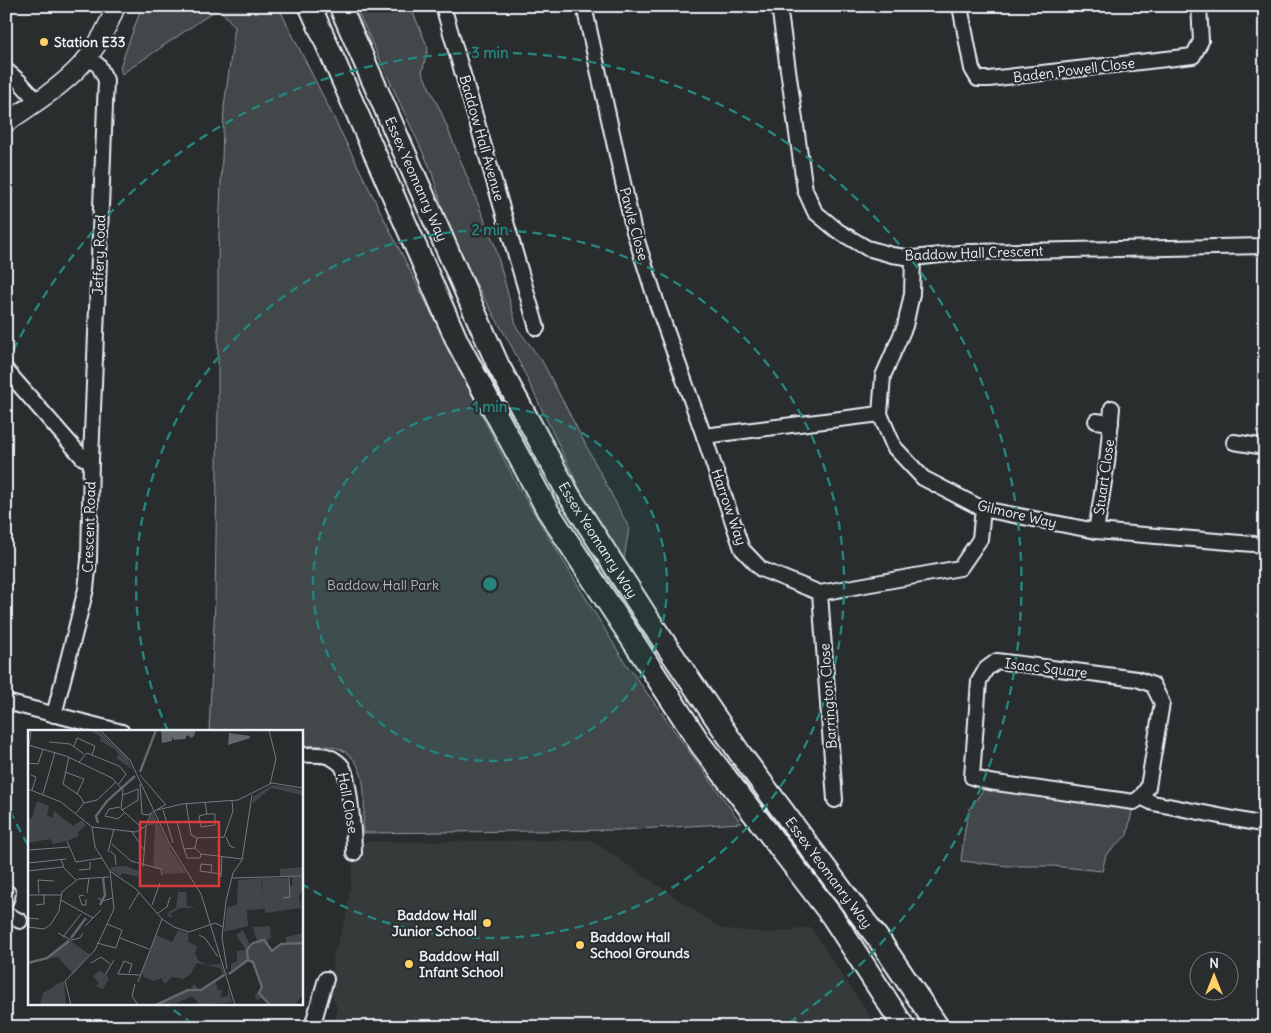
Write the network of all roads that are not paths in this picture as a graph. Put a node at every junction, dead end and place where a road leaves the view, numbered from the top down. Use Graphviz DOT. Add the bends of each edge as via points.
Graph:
graph roads {
  1 [pos="116,6"];
  2 [pos="310,6"];
  3 [pos="340,6"];
  4 [pos="443,6"];
  5 [pos="584,6"];
  6 [pos="779,6"];
  7 [pos="960,6"];
  8 [pos="1199,6"];
  9 [pos="88,57"];
  10 [pos="6,70"];
  11 [pos="37,101"];
  12 [pos="6,123"];
  13 [pos="1265,246"];
  14 [pos="913,258"];
  15 [pos="537,328"];
  16 [pos="6,370"];
  17 [pos="1112,408"];
  18 [pos="880,414"];
  19 [pos="1096,421"];
  20 [pos="1111,423"];
  21 [pos="704,436"];
  22 [pos="1234,442"];
  23 [pos="1265,447"];
  24 [pos="91,460"];
  25 [pos="983,509"];
  26 [pos="1096,531"];
  27 [pos="1265,545"];
  28 [pos="820,593"];
  29 [pos="6,702"];
  30 [pos="54,715"];
  31 [pos="114,730"];
  32 [pos="302,755"];
  33 [pos="1141,798"];
  34 [pos="835,800"];
  35 [pos="1265,824"];
  36 [pos="354,853"];
  37 [pos="6,914"];
  38 [pos="20,921"];
  39 [pos="326,979"];
  40 [pos="312,1027"];
  41 [pos="904,1027"];
  42 [pos="938,1027"];
  1 -- 9 [label="street"];
  2 -- 41 [label="main road, Essex Yeomanry Way" via="458,343 548,511 701,745 832,916"];
  3 -- 42 [label="main road, Essex Yeomanry Way" via="498,365 569,495 741,755 882,944"];
  4 -- 15 [label="street, Baddow Hall Avenue"];
  5 -- 21 [label="street, Pawle Close" via="633,228"];
  6 -- 14 [label="street, Baddow Hall Crescent" via="805,190 815,212 838,231 867,248"];
  7 -- 8 [label="street, Baden Powell Close" via="972,68 978,79 1193,56 1201,41"];
  9 -- 11 [label="street" via="76,71"];
  9 -- 24 [label="street, Jeffery Road" via="99,66 106,80"];
  10 -- 11 [label="street"];
  11 -- 12 [label="street"];
  13 -- 14 [label="street, Baddow Hall Crescent" via="969,252"];
  14 -- 18 [label="street, Gilmore Way" via="912,294 905,326 883,376"];
  16 -- 24 [label="street" via="83,458"];
  17 -- 20 [label="street, Stuart Close"];
  18 -- 21 [label="street"];
  18 -- 25 [label="street, Gilmore Way" via="894,447 923,478"];
  19 -- 20 [label="street, Stuart Close"];
  20 -- 26 [label="street, Stuart Close"];
  21 -- 28 [label="street, Harrow Way" via="742,549 761,569"];
  22 -- 23 [label="street"];
  24 -- 30 [label="street, Crescent Road" via="86,589"];
  25 -- 26 [label="street, Gilmore Way"];
  25 -- 28 [label="street" via="980,539 960,568"];
  26 -- 27 [label="street, Gilmore Way"];
  28 -- 34 [label="street, Barrington Close"];
  29 -- 30 [label="street"];
  30 -- 31 [label="street"];
  32 -- 36 [label="street, Hall Close" via="322,755 343,767"];
  33 -- 33 [label="street, Isaac Square" via="1134,802 972,777 979,681 986,669 997,661 1137,679 1153,685 1162,703 1148,787"];
  33 -- 35 [label="street, Isaac Square" via="1152,803"];
  37 -- 38 [label="street"];
  39 -- 40 [label="street"];
}
